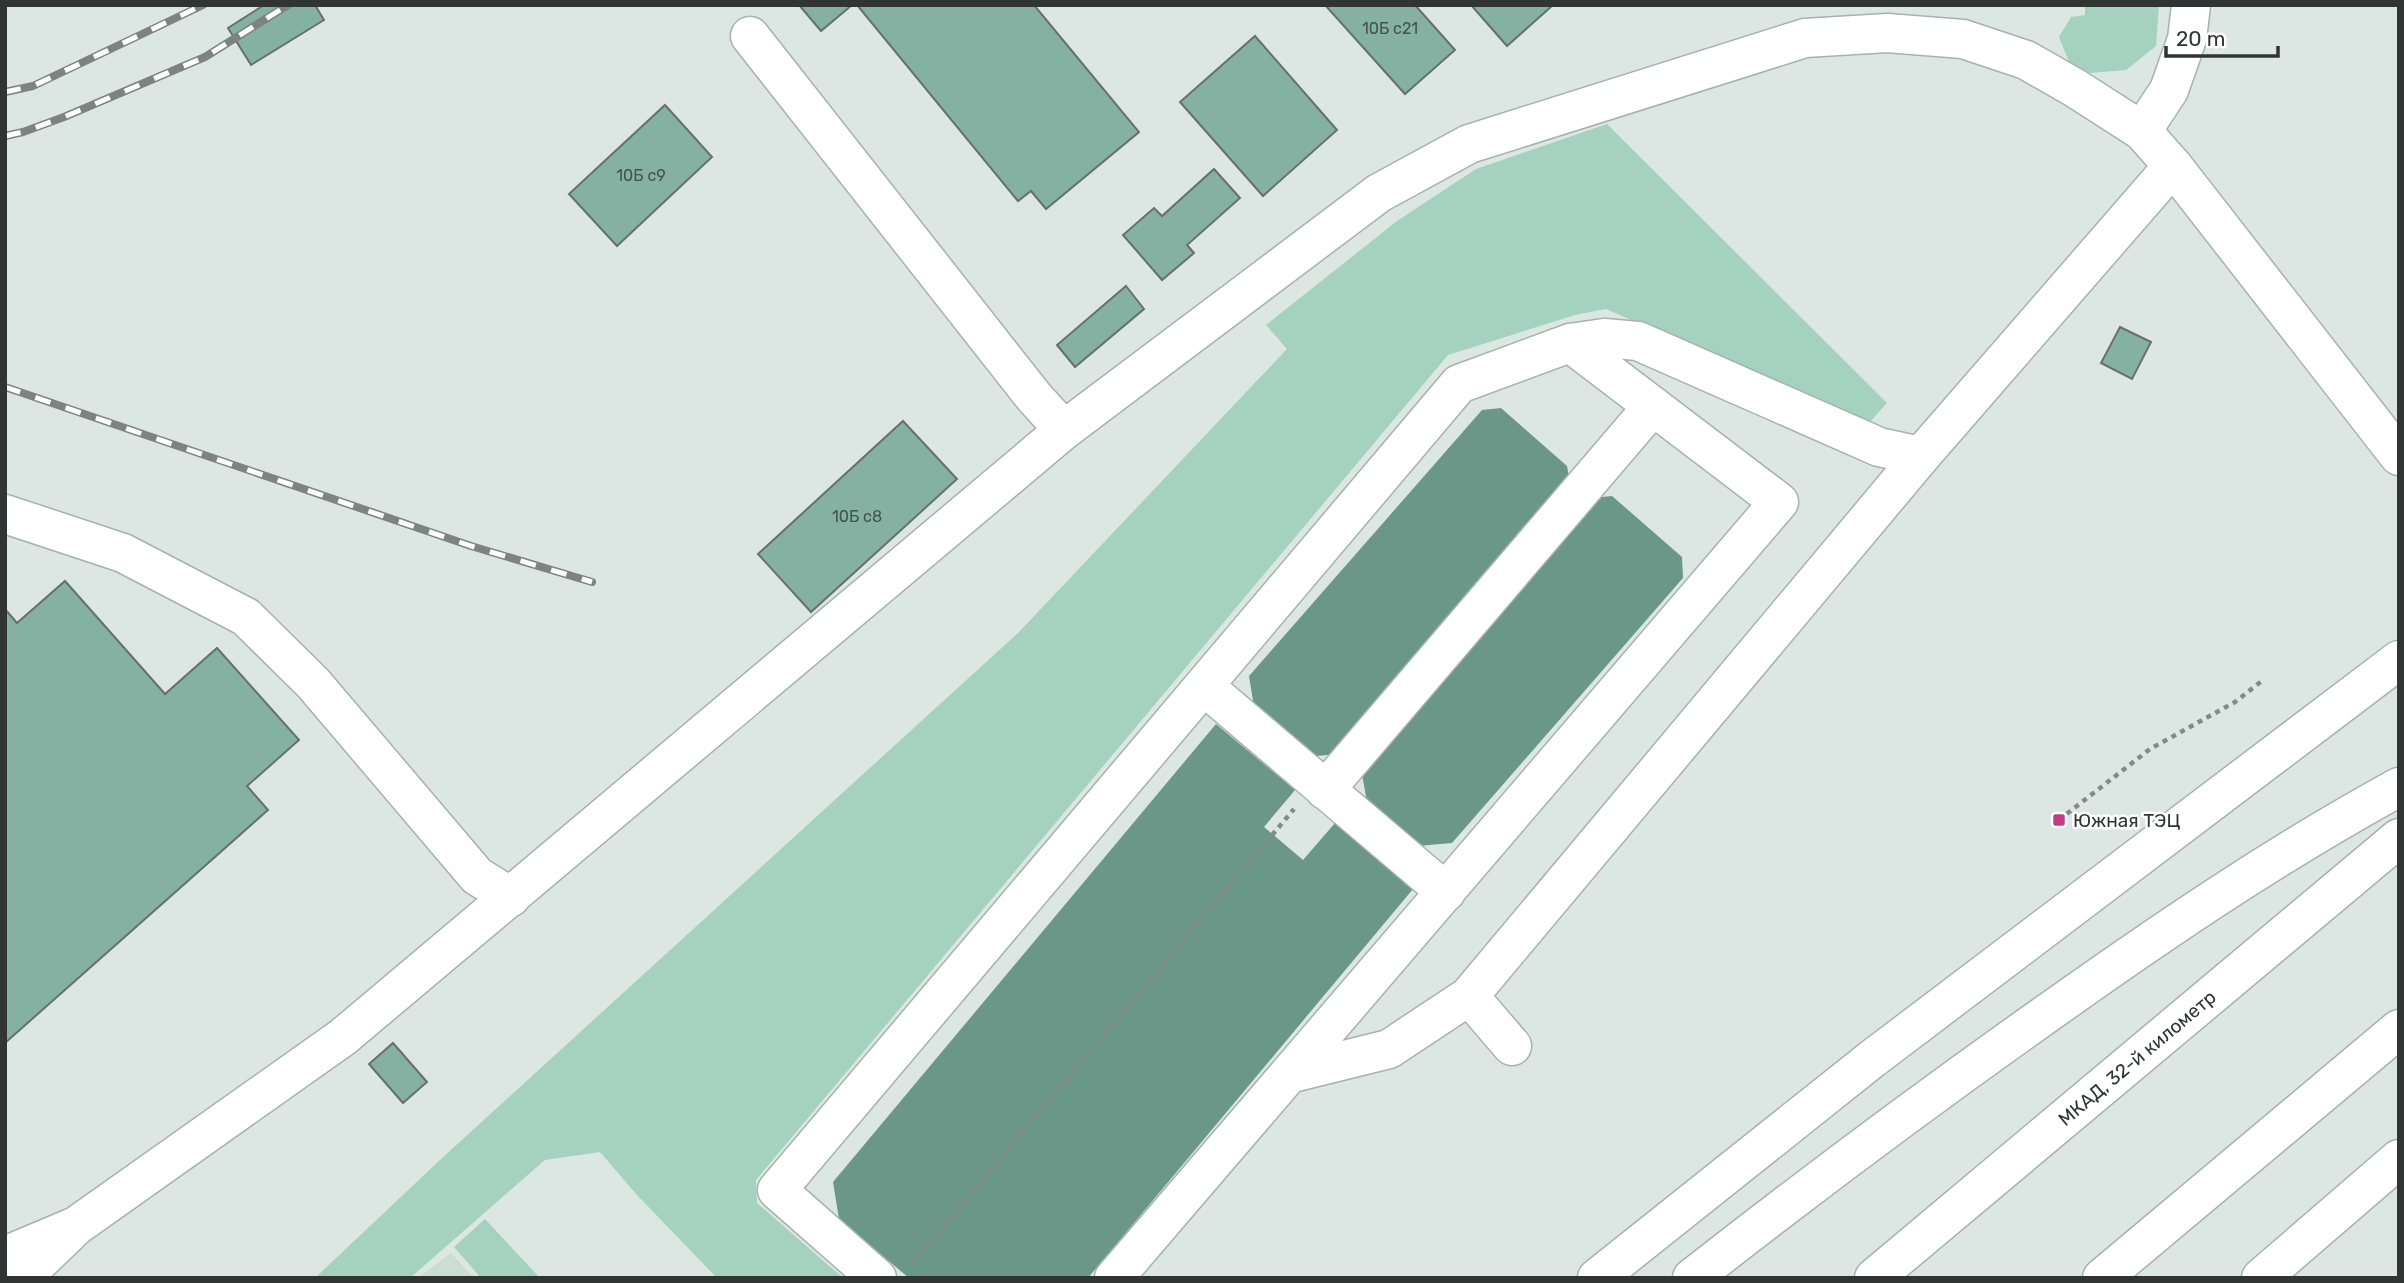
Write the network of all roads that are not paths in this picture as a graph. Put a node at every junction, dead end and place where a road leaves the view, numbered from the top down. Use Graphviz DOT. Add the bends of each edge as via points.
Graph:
graph roads {
  1 [pos="2191,5"];
  2 [pos="750,36"];
  3 [pos="2141,131"];
  4 [pos="2173,166"];
  5 [pos="1570,343"];
  6 [pos="1653,406"];
  7 [pos="1064,430"];
  8 [pos="1921,456"];
  9 [pos="2399,456"];
  10 [pos="5,513"];
  11 [pos="2399,660"];
  12 [pos="1204,686"];
  13 [pos="1321,786"];
  14 [pos="2399,787"];
  15 [pos="2399,838"];
  16 [pos="1446,892"];
  17 [pos="511,897"];
  18 [pos="1469,996"];
  19 [pos="2399,1029"];
  20 [pos="1512,1046"];
  21 [pos="1292,1073"];
  22 [pos="2399,1159"];
  23 [pos="76,1226"];
  24 [pos="5,1255"];
  25 [pos="893,1272"];
  26 [pos="22,1278"];
  27 [pos="1114,1278"];
  28 [pos="1597,1278"];
  29 [pos="1692,1278"];
  30 [pos="1874,1278"];
  31 [pos="2102,1278"];
  32 [pos="2260,1278"];
  1 -- 3 [label="main road" via="2187,39 2169,90"];
  2 -- 7 [label="main road"];
  3 -- 4 [label="main road"];
  3 -- 7 [label="main road" via="2026,61 1963,39 1887,33 1805,38 1469,144 1379,193"];
  4 -- 8 [label="main road"];
  4 -- 9 [label="main road"];
  5 -- 6 [label="main road"];
  5 -- 8 [label="main road" via="1604,338 1638,341 1879,447"];
  5 -- 12 [label="main road" via="1459,384"];
  6 -- 13 [label="main road"];
  6 -- 16 [label="main road" via="1779,502"];
  7 -- 17 [label="main road"];
  8 -- 18 [label="main road"];
  10 -- 17 [label="main road" via="123,553 246,617 313,683 477,876"];
  11 -- 28 [label="main road" via="1872,1059"];
  12 -- 13 [label="main road"];
  12 -- 25 [label="main road" via="778,1190"];
  13 -- 16 [label="main road"];
  14 -- 29 [label="main road" via="2243,879 2092,981 1926,1098"];
  15 -- 30 [label="main road, МКАД, 32-й километр"];
  16 -- 21 [label="main road"];
  17 -- 23 [label="main road" via="343,1037"];
  18 -- 20 [label="main road"];
  18 -- 21 [label="main road" via="1389,1049"];
  19 -- 31 [label="main road"];
  21 -- 27 [label="main road"];
  22 -- 32 [label="main road"];
  23 -- 24 [label="main road"];
  23 -- 26 [label="main road"];
}
